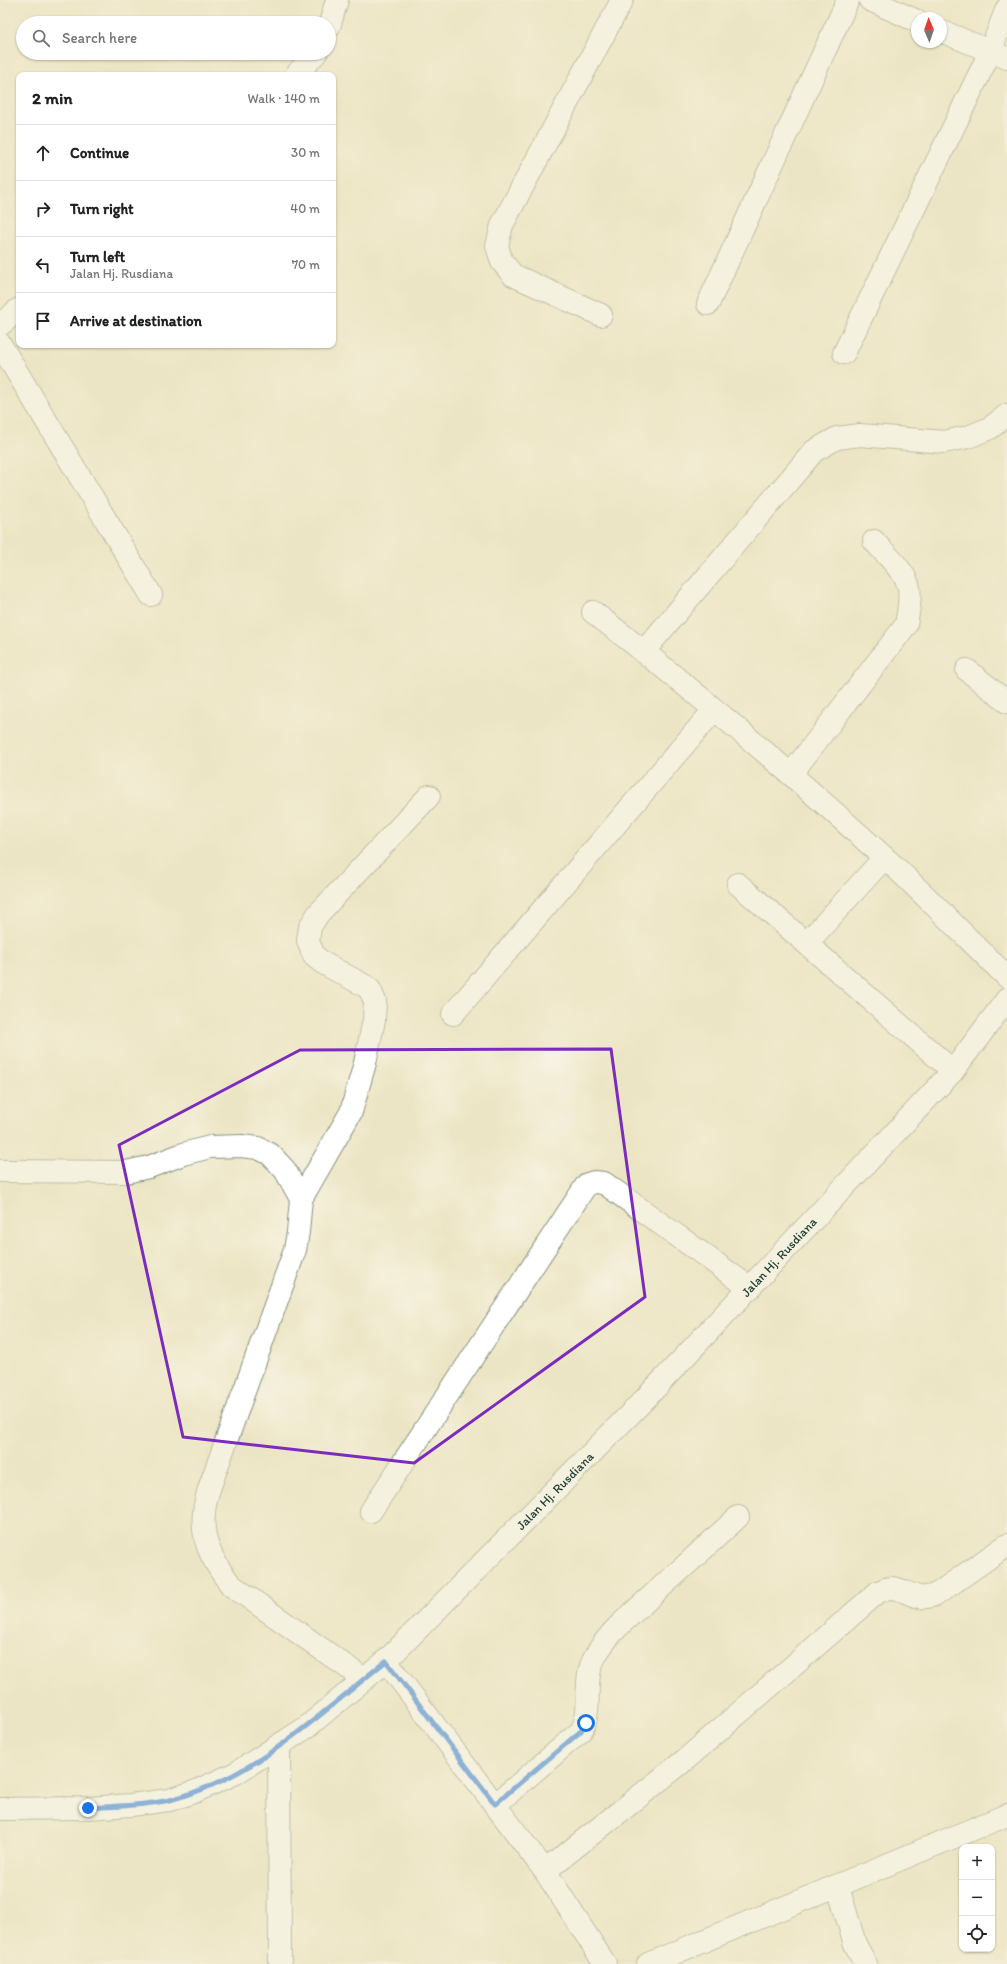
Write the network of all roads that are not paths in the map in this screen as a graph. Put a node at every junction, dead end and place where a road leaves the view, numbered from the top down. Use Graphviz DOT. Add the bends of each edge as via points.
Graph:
graph roads {
  1 [pos="337,0"];
  2 [pos="622,0"];
  3 [pos="848,0"];
  4 [pos="870,0"];
  5 [pos="1007,8"];
  6 [pos="332,16"];
  7 [pos="911,18"];
  8 [pos="947,34"];
  9 [pos="998,55"];
  10 [pos="310,60"];
  11 [pos="299,72"];
  12 [pos="708,304"];
  13 [pos="16,312"];
  14 [pos="601,315"];
  15 [pos="0,325"];
  16 [pos="0,344"];
  17 [pos="844,353"];
  18 [pos="1007,415"];
  19 [pos="874,541"];
  20 [pos="151,595"];
  21 [pos="593,612"];
  22 [pos="644,652"];
  23 [pos="967,670"];
  24 [pos="1007,702"];
  25 [pos="714,710"];
  26 [pos="791,774"];
  27 [pos="430,796"];
  28 [pos="884,858"];
  29 [pos="738,884"];
  30 [pos="807,943"];
  31 [pos="1007,977"];
  32 [pos="1007,999"];
  33 [pos="453,1014"];
  34 [pos="953,1071"];
  35 [pos="0,1170"];
  36 [pos="301,1199"];
  37 [pos="750,1288"];
  38 [pos="371,1511"];
  39 [pos="738,1517"];
  40 [pos="1007,1545"];
  41 [pos="386,1661"];
  42 [pos="364,1679"];
  43 [pos="279,1747"];
  44 [pos="495,1804"];
  45 [pos="0,1809"];
  46 [pos="1007,1815"];
  47 [pos="545,1871"];
  48 [pos="838,1886"];
  49 [pos="280,1964"];
  50 [pos="605,1964"];
  51 [pos="648,1964"];
  52 [pos="866,1964"];
  1 -- 6 [label="street"];
  2 -- 14 [label="street" via="502,225 497,246 502,262 513,275"];
  3 -- 12 [label="street"];
  4 -- 7 [label="street"];
  5 -- 9 [label="street"];
  8 -- 9 [label="street"];
  9 -- 17 [label="street"];
  10 -- 11 [label="street"];
  13 -- 15 [label="street"];
  16 -- 20 [label="street"];
  18 -- 22 [label="street" via="990,428 968,437 944,442 860,435 837,438 814,451"];
  19 -- 26 [label="street" via="908,584 910,603 906,624"];
  21 -- 22 [label="street"];
  22 -- 25 [label="street"];
  23 -- 24 [label="street"];
  25 -- 26 [label="street"];
  25 -- 33 [label="street"];
  26 -- 28 [label="street"];
  27 -- 36 [label="street" via="318,914 310,927 308,941 314,956 369,988 375,1001 374,1020 365,1063 351,1112"];
  28 -- 30 [label="street"];
  28 -- 31 [label="street"];
  29 -- 30 [label="street"];
  30 -- 34 [label="street"];
  32 -- 34 [label="street, Jalan Hj. Rusdiana"];
  34 -- 37 [label="street, Jalan Hj. Rusdiana"];
  35 -- 36 [label="street" via="126,1172 150,1167 210,1147 241,1146 258,1148 270,1154 285,1170"];
  36 -- 42 [label="street" via="295,1250 204,1502 202,1524 216,1565 232,1585"];
  37 -- 38 [label="street" via="604,1183 587,1184"];
  37 -- 41 [label="street, Jalan Hj. Rusdiana" via="644,1400"];
  39 -- 44 [label="street" via="608,1636 592,1662 588,1674 588,1710 586,1723 581,1731"];
  40 -- 47 [label="street" via="929,1598 891,1588 878,1592 685,1760"];
  41 -- 42 [label="street, Jalan Hj. Rusdiana"];
  41 -- 44 [label="street"];
  42 -- 43 [label="street, Jalan Hj. Rusdiana"];
  43 -- 45 [label="street, Jalan Hj. Rusdiana" via="236,1773 169,1800 88,1808"];
  43 -- 49 [label="street"];
  44 -- 47 [label="street"];
  46 -- 48 [label="street"];
  47 -- 50 [label="street"];
  48 -- 51 [label="street"];
  48 -- 52 [label="street" via="855,1944"];
}
